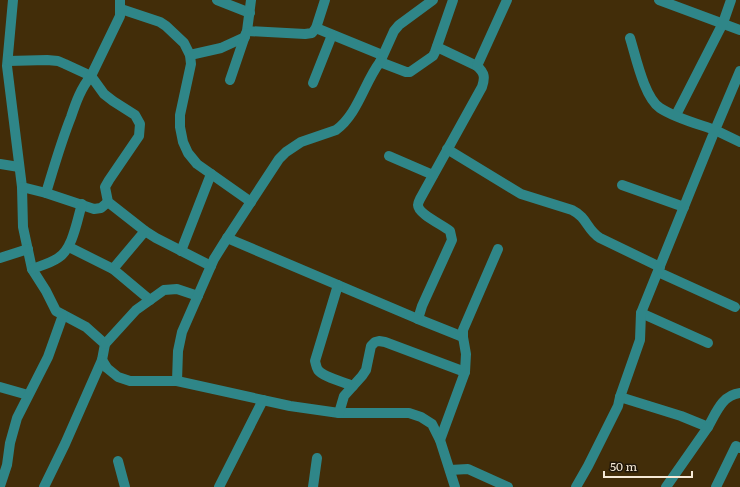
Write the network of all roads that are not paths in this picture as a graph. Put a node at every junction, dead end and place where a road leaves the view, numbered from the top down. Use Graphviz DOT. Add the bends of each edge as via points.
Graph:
graph roads {
  1 [pos="13,0"];
  2 [pos="217,0"];
  3 [pos="251,0"];
  4 [pos="325,0"];
  5 [pos="433,0"];
  6 [pos="453,0"];
  7 [pos="507,0"];
  8 [pos="659,0"];
  9 [pos="731,0"];
  10 [pos="120,5"];
  11 [pos="250,13"];
  12 [pos="723,23"];
  13 [pos="316,28"];
  14 [pos="740,30"];
  15 [pos="246,34"];
  16 [pos="332,35"];
  17 [pos="630,38"];
  18 [pos="437,47"];
  19 [pos="190,55"];
  20 [pos="381,58"];
  21 [pos="8,61"];
  22 [pos="477,66"];
  23 [pos="91,76"];
  24 [pos="739,76"];
  25 [pos="230,80"];
  26 [pos="313,83"];
  27 [pos="5,92"];
  28 [pos="676,116"];
  29 [pos="715,130"];
  30 [pos="740,142"];
  31 [pos="447,149"];
  32 [pos="389,156"];
  33 [pos="0,164"];
  34 [pos="19,167"];
  35 [pos="212,174"];
  36 [pos="433,175"];
  37 [pos="622,185"];
  38 [pos="22,187"];
  39 [pos="46,193"];
  40 [pos="108,202"];
  41 [pos="251,202"];
  42 [pos="82,204"];
  43 [pos="684,207"];
  44 [pos="145,231"];
  45 [pos="227,238"];
  46 [pos="69,247"];
  47 [pos="498,248"];
  48 [pos="28,249"];
  49 [pos="181,251"];
  50 [pos="0,258"];
  51 [pos="212,266"];
  52 [pos="32,269"];
  53 [pos="113,269"];
  54 [pos="659,269"];
  55 [pos="338,285"];
  56 [pos="198,296"];
  57 [pos="150,300"];
  58 [pos="736,307"];
  59 [pos="641,313"];
  60 [pos="63,315"];
  61 [pos="418,319"];
  62 [pos="463,337"];
  63 [pos="708,343"];
  64 [pos="105,344"];
  65 [pos="102,360"];
  66 [pos="465,372"];
  67 [pos="177,381"];
  68 [pos="353,386"];
  69 [pos="0,387"];
  70 [pos="740,393"];
  71 [pos="28,395"];
  72 [pos="620,397"];
  73 [pos="263,400"];
  74 [pos="339,414"];
  75 [pos="708,427"];
  76 [pos="440,440"];
  77 [pos="740,448"];
  78 [pos="317,458"];
  79 [pos="118,461"];
  80 [pos="450,470"];
  81 [pos="0,486"];
  82 [pos="46,486"];
  83 [pos="125,487"];
  84 [pos="219,487"];
  85 [pos="313,487"];
  86 [pos="455,487"];
  87 [pos="508,487"];
  88 [pos="576,487"];
  89 [pos="666,487"];
  90 [pos="716,487"];
  1 -- 21 [label="street"];
  2 -- 11 [label="street"];
  3 -- 11 [label="street"];
  4 -- 13 [label="street"];
  5 -- 20 [label="street" via="398,25"];
  6 -- 18 [label="street"];
  7 -- 22 [label="street"];
  8 -- 12 [label="street"];
  9 -- 12 [label="street"];
  10 -- 19 [label="street" via="166,26 184,43"];
  10 -- 23 [label="street" via="120,16"];
  11 -- 15 [label="street"];
  12 -- 14 [label="street"];
  12 -- 28 [label="street"];
  13 -- 15 [label="street" via="312,33 305,34"];
  13 -- 16 [label="street"];
  15 -- 19 [label="street" via="221,48"];
  15 -- 25 [label="street"];
  16 -- 20 [label="street"];
  16 -- 26 [label="street"];
  17 -- 28 [label="street" via="650,98 659,107"];
  18 -- 20 [label="street" via="433,56 410,72 402,72"];
  18 -- 22 [label="street"];
  19 -- 35 [label="street" via="191,64 180,115 180,127 188,153 197,164"];
  20 -- 41 [label="street" via="346,120 336,130 301,142 286,152"];
  21 -- 23 [label="street" via="58,61"];
  21 -- 27 [label="street"];
  22 -- 31 [label="street" via="485,76 482,87"];
  23 -- 39 [label="street" via="78,96 59,147"];
  23 -- 40 [label="street" via="104,94 135,115 140,127 137,140 105,187"];
  24 -- 29 [label="street"];
  27 -- 34 [label="street"];
  28 -- 29 [label="street"];
  29 -- 30 [label="street"];
  29 -- 43 [label="street"];
  31 -- 36 [label="street"];
  31 -- 54 [label="street" via="521,194 580,214 592,233"];
  32 -- 36 [label="street"];
  33 -- 34 [label="street"];
  34 -- 38 [label="street"];
  35 -- 41 [label="street"];
  35 -- 49 [label="street"];
  36 -- 61 [label="street" via="420,199 419,210 450,231 452,240"];
  37 -- 43 [label="street"];
  38 -- 39 [label="street"];
  38 -- 48 [label="street" via="23,227"];
  39 -- 42 [label="street"];
  40 -- 42 [label="street" via="101,208"];
  40 -- 44 [label="street"];
  41 -- 45 [label="street"];
  42 -- 46 [label="street"];
  43 -- 54 [label="street"];
  44 -- 49 [label="street"];
  44 -- 53 [label="street"];
  45 -- 51 [label="street"];
  45 -- 55 [label="street"];
  46 -- 52 [label="street" via="57,259"];
  46 -- 53 [label="street"];
  47 -- 62 [label="street" via="463,330"];
  48 -- 50 [label="street"];
  48 -- 52 [label="street"];
  49 -- 51 [label="street"];
  51 -- 56 [label="street"];
  52 -- 60 [label="street" via="56,311"];
  53 -- 57 [label="street"];
  54 -- 58 [label="street"];
  54 -- 59 [label="street"];
  55 -- 61 [label="street"];
  55 -- 68 [label="street" via="315,361 317,369 322,374"];
  56 -- 57 [label="street" via="170,289 164,290"];
  56 -- 67 [label="street" via="179,340"];
  57 -- 64 [label="street" via="136,310"];
  59 -- 63 [label="street"];
  59 -- 72 [label="street" via="640,340"];
  60 -- 64 [label="street" via="86,327"];
  60 -- 71 [label="street" via="48,357"];
  61 -- 62 [label="street"];
  62 -- 66 [label="street" via="466,354"];
  64 -- 65 [label="street"];
  65 -- 67 [label="street" via="118,377 130,381"];
  65 -- 82 [label="street"];
  66 -- 68 [label="street" via="379,340 371,346 366,370"];
  66 -- 76 [label="street"];
  67 -- 73 [label="street"];
  68 -- 74 [label="street" via="344,396"];
  69 -- 71 [label="street"];
  70 -- 75 [label="street" via="724,400"];
  71 -- 81 [label="street" via="17,418"];
  72 -- 75 [label="street"];
  72 -- 88 [label="street" via="618,406"];
  73 -- 74 [label="street"];
  73 -- 84 [label="street"];
  74 -- 76 [label="street" via="409,413 432,424"];
  75 -- 89 [label="street"];
  76 -- 80 [label="street"];
  77 -- 90 [label="street" via="736,446"];
  78 -- 85 [label="street"];
  79 -- 83 [label="street"];
  80 -- 86 [label="street"];
  80 -- 87 [label="street" via="468,469"];
}
